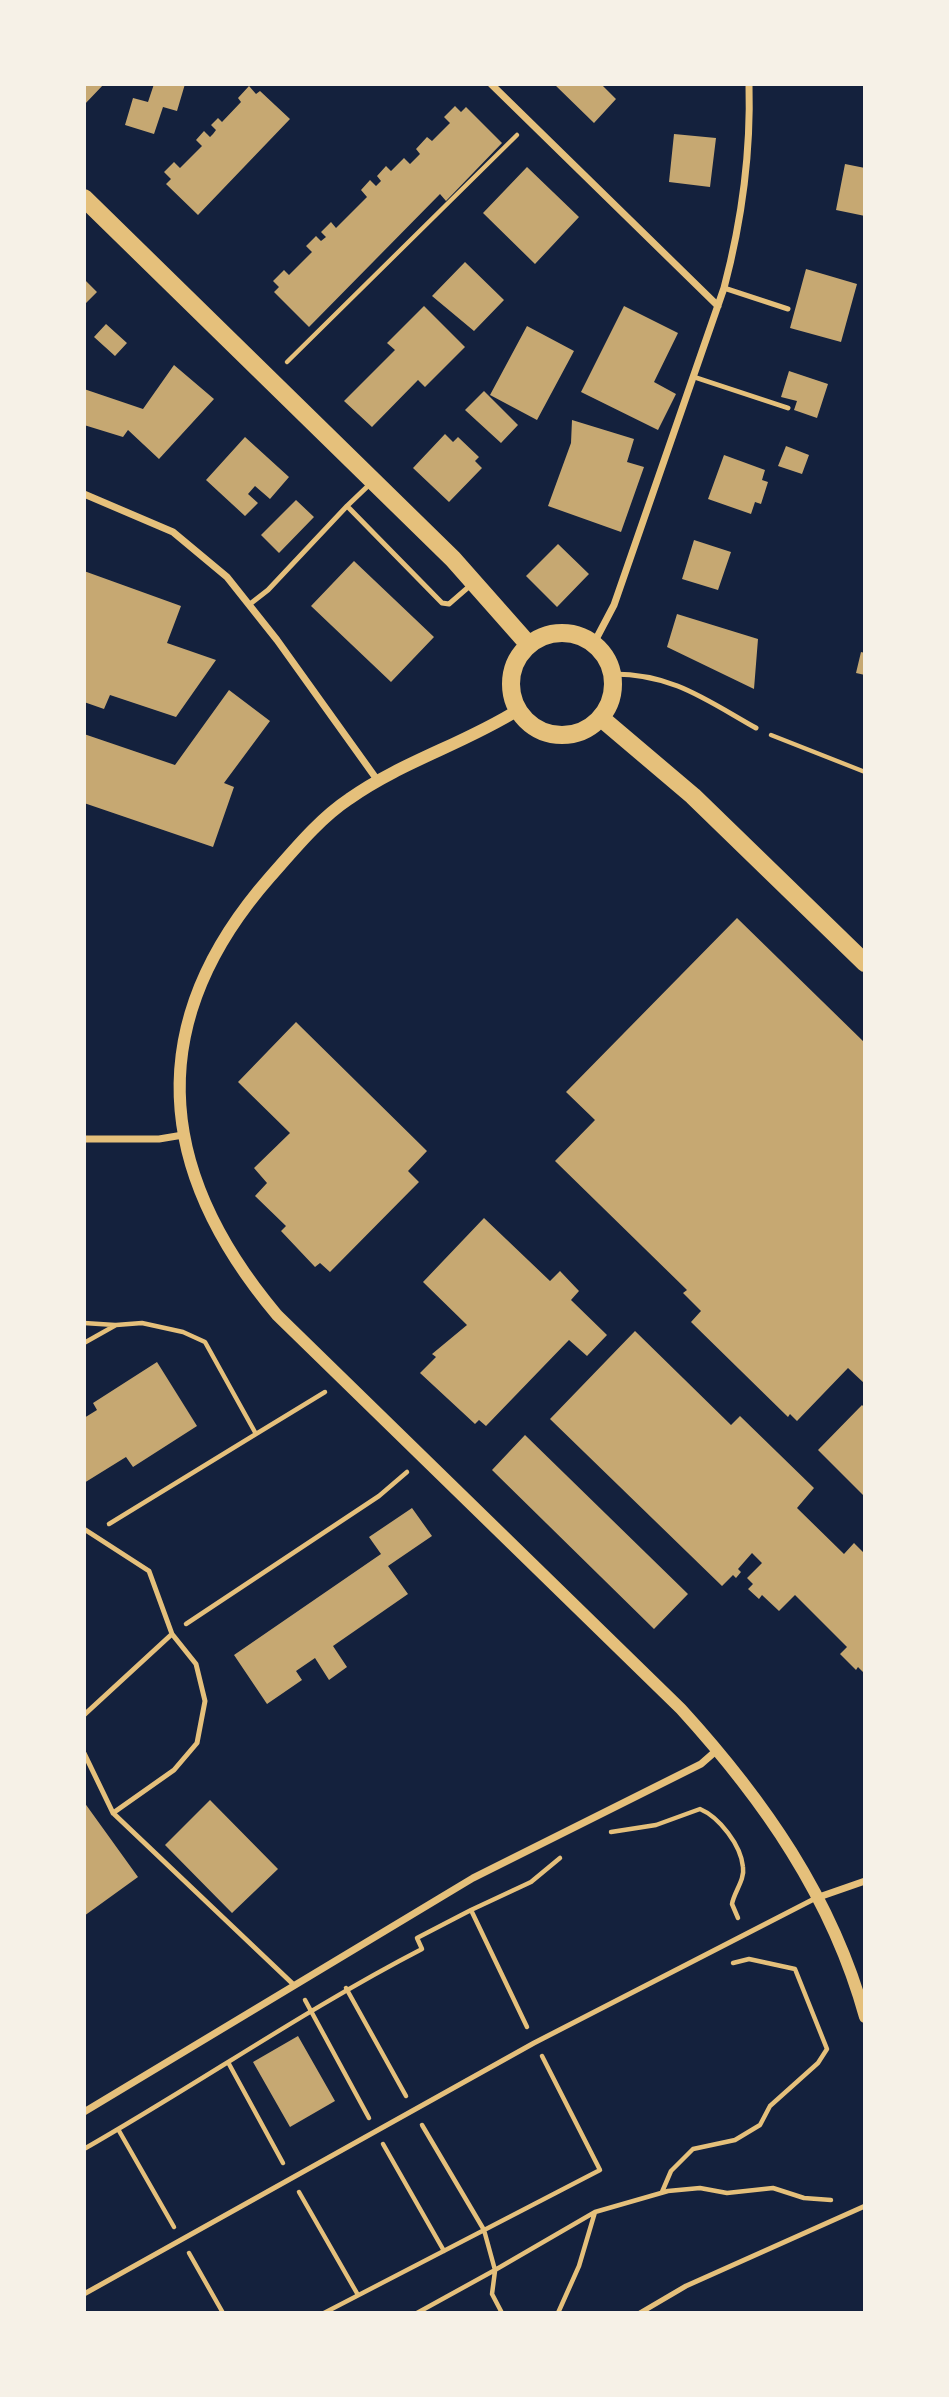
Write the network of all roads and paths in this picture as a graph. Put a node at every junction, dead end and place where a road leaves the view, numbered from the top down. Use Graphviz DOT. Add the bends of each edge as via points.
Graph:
graph roads {
  1 [pos="491,84"];
  2 [pos="750,84"];
  3 [pos="530,122"];
  4 [pos="84,198"];
  5 [pos="724,288"];
  6 [pos="718,306"];
  7 [pos="788,309"];
  8 [pos="285,364"];
  9 [pos="694,377"];
  10 [pos="788,408"];
  11 [pos="374,480"];
  12 [pos="84,494"];
  13 [pos="347,506"];
  14 [pos="474,583"];
  15 [pos="250,604"];
  16 [pos="594,643"];
  17 [pos="529,645"];
  18 [pos="613,674"];
  19 [pos="518,710"];
  20 [pos="601,718"];
  21 [pos="756,728"];
  22 [pos="865,772"];
  23 [pos="378,781"];
  24 [pos="865,962"];
  25 [pos="183,1135"];
  26 [pos="84,1139"];
  27 [pos="84,1323"];
  28 [pos="116,1325"];
  29 [pos="84,1343"];
  30 [pos="326,1392"];
  31 [pos="256,1434"];
  32 [pos="407,1472"];
  33 [pos="84,1529"];
  34 [pos="93,1534"];
  35 [pos="172,1634"];
  36 [pos="84,1715"];
  37 [pos="718,1749"];
  38 [pos="84,1754"];
  39 [pos="113,1813"];
  40 [pos="601,1835"];
  41 [pos="563,1855"];
  42 [pos="865,1881"];
  43 [pos="819,1897"];
  44 [pos="471,1910"];
  45 [pos="735,1942"];
  46 [pos="723,1948"];
  47 [pos="294,1985"];
  48 [pos="346,1988"];
  49 [pos="865,2017"];
  50 [pos="534,2043"];
  51 [pos="413,2110"];
  52 [pos="84,2112"];
  53 [pos="118,2129"];
  54 [pos="84,2148"];
  55 [pos="662,2193"];
  56 [pos="831,2200"];
  57 [pos="865,2206"];
  58 [pos="596,2212"];
  59 [pos="484,2230"];
  60 [pos="182,2240"];
  61 [pos="495,2270"];
  62 [pos="84,2294"];
  63 [pos="223,2313"];
  64 [pos="324,2313"];
  65 [pos="417,2313"];
  66 [pos="502,2313"];
  67 [pos="558,2313"];
  68 [pos="640,2313"];
  1 -- 3 [label="street"];
  2 -- 5 [label="street" via="748,173"];
  3 -- 6 [label="street"];
  3 -- 8 [label="path"];
  4 -- 11 [label="main road"];
  5 -- 6 [label="street"];
  5 -- 7 [label="lane"];
  6 -- 9 [label="street"];
  9 -- 10 [label="lane"];
  9 -- 16 [label="street" via="614,605"];
  11 -- 13 [label="lane"];
  11 -- 14 [label="main road"];
  12 -- 15 [label="street" via="173,532 227,577"];
  13 -- 14 [label="lane" via="442,603 449,604"];
  13 -- 15 [label="lane"];
  14 -- 17 [label="main road"];
  15 -- 23 [label="street"];
  16 -- 17 [label="main road" via="582,636 554,633"];
  16 -- 18 [label="main road"];
  17 -- 19 [label="main road" via="512,671 511,691"];
  18 -- 20 [label="main road" via="612,697"];
  18 -- 21 [label="lane" via="641,674 675,683"];
  19 -- 20 [label="main road" via="533,726 552,735 584,730"];
  19 -- 23 [label="street"];
  20 -- 24 [label="main road" via="693,796"];
  21 -- 22 [label="path"];
  23 -- 25 [label="street" via="348,799 293,851 223,943 186,1036 180,1073"];
  25 -- 26 [label="street"];
  25 -- 37 [label="street" via="200,1197 215,1227 238,1266 277,1315"];
  27 -- 28 [label="path"];
  28 -- 29 [label="path"];
  28 -- 31 [label="path" via="142,1323 205,1342"];
  30 -- 31 [label="path"];
  31 -- 34 [label="path"];
  32 -- 35 [label="path" via="379,1496"];
  33 -- 34 [label="lane"];
  34 -- 35 [label="lane" via="149,1571"];
  35 -- 36 [label="lane"];
  35 -- 39 [label="lane" via="196,1664 205,1701 197,1743 174,1770"];
  37 -- 43 [label="street" via="780,1831"];
  37 -- 47 [label="street" via="701,1764 473,1878"];
  38 -- 39 [label="lane"];
  39 -- 47 [label="lane"];
  40 -- 45 [label="path" via="656,1825 700,1810 713,1815 744,1867 732,1905 738,1918 727,1924"];
  41 -- 44 [label="path" via="531,1882"];
  42 -- 43 [label="street"];
  43 -- 45 [label="lane"];
  43 -- 49 [label="street" via="848,1959"];
  44 -- 48 [label="path" via="417,1938 422,1949"];
  44 -- 50 [label="path"];
  45 -- 46 [label="lane"];
  46 -- 50 [label="lane"];
  46 -- 55 [label="path" via="732,1964 749,1959 795,1969 827,2049 818,2063 770,2106 760,2125 735,2140 693,2149 671,2171"];
  47 -- 52 [label="street"];
  48 -- 51 [label="path"];
  48 -- 53 [label="path"];
  50 -- 51 [label="lane"];
  50 -- 59 [label="path" via="600,2170"];
  51 -- 59 [label="path"];
  51 -- 60 [label="lane"];
  53 -- 54 [label="path"];
  53 -- 60 [label="path"];
  55 -- 56 [label="path" via="773,2188 804,2198"];
  55 -- 58 [label="path"];
  57 -- 68 [label="lane" via="687,2286"];
  58 -- 61 [label="path"];
  58 -- 67 [label="path"];
  59 -- 61 [label="path"];
  59 -- 64 [label="path"];
  60 -- 62 [label="lane"];
  60 -- 63 [label="path"];
  61 -- 65 [label="path"];
  61 -- 66 [label="path" via="492,2294"];
}
